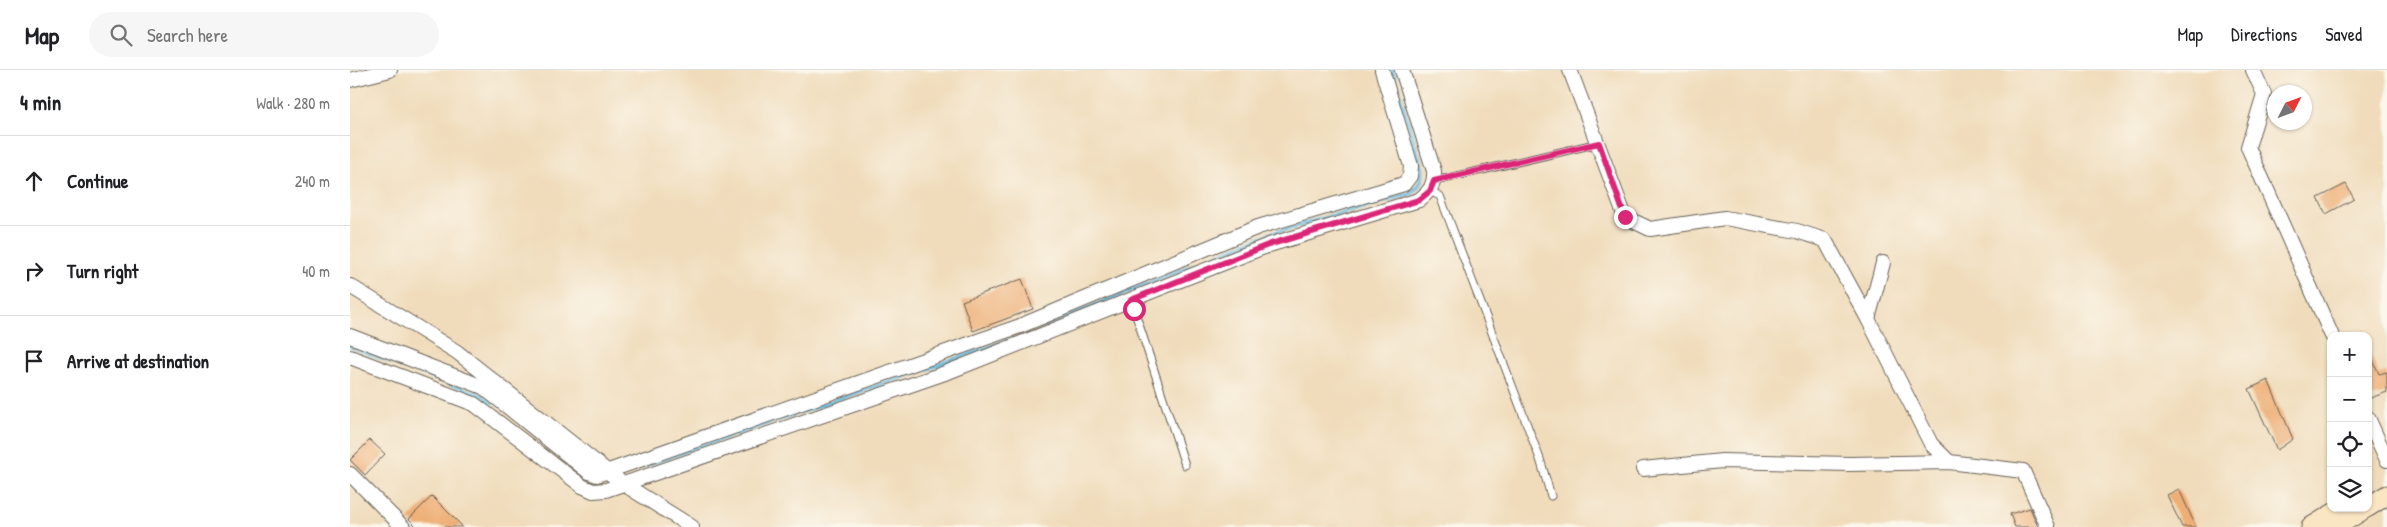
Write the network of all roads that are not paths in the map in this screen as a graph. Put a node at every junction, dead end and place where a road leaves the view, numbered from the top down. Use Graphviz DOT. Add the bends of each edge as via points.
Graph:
graph roads {
  1 [pos="390,70"];
  2 [pos="1382,70"];
  3 [pos="1402,70"];
  4 [pos="1570,70"];
  5 [pos="2253,70"];
  6 [pos="350,80"];
  7 [pos="1599,143"];
  8 [pos="1432,186"];
  9 [pos="1883,264"];
  10 [pos="350,286"];
  11 [pos="1131,300"];
  12 [pos="1868,319"];
  13 [pos="1020,326"];
  14 [pos="2330,332"];
  15 [pos="350,336"];
  16 [pos="1026,342"];
  17 [pos="350,357"];
  18 [pos="2370,422"];
  19 [pos="2387,460"];
  20 [pos="1949,462"];
  21 [pos="1185,464"];
  22 [pos="1643,469"];
  23 [pos="607,471"];
  24 [pos="350,474"];
  25 [pos="2387,481"];
  26 [pos="622,483"];
  27 [pos="2372,490"];
  28 [pos="2387,495"];
  29 [pos="1551,496"];
  30 [pos="2372,505"];
  31 [pos="2335,512"];
  32 [pos="2360,512"];
  33 [pos="403,527"];
  34 [pos="692,527"];
  35 [pos="2048,527"];
  36 [pos="2311,527"];
  37 [pos="2336,527"];
  1 -- 6 [label="street"];
  2 -- 13 [label="street" via="1412,166 1404,184 1258,227"];
  3 -- 8 [label="street" via="1434,171"];
  4 -- 7 [label="street"];
  5 -- 14 [label="street" via="2264,94 2248,147"];
  7 -- 8 [label="lane"];
  7 -- 12 [label="street" via="1625,217 1650,229 1725,218 1797,231 1825,240"];
  8 -- 11 [label="street" via="1419,200 1268,245"];
  8 -- 29 [label="lane" via="1440,196 1540,459"];
  9 -- 12 [label="street"];
  10 -- 23 [label="street" via="457,352"];
  11 -- 16 [label="street"];
  11 -- 21 [label="lane"];
  12 -- 20 [label="street" via="1930,444"];
  13 -- 16 [label="street"];
  13 -- 23 [label="street"];
  15 -- 23 [label="street" via="483,387 589,472 597,475"];
  16 -- 26 [label="street" via="948,372"];
  17 -- 26 [label="street" via="474,404 582,486 606,490"];
  18 -- 19 [label="street"];
  20 -- 22 [label="street" via="1722,461"];
  20 -- 35 [label="street" via="2023,471"];
  23 -- 26 [label="street"];
  24 -- 33 [label="street"];
  25 -- 27 [label="main road"];
  26 -- 34 [label="street"];
  28 -- 30 [label="main road"];
  31 -- 36 [label="main road"];
  32 -- 37 [label="main road"];
}
